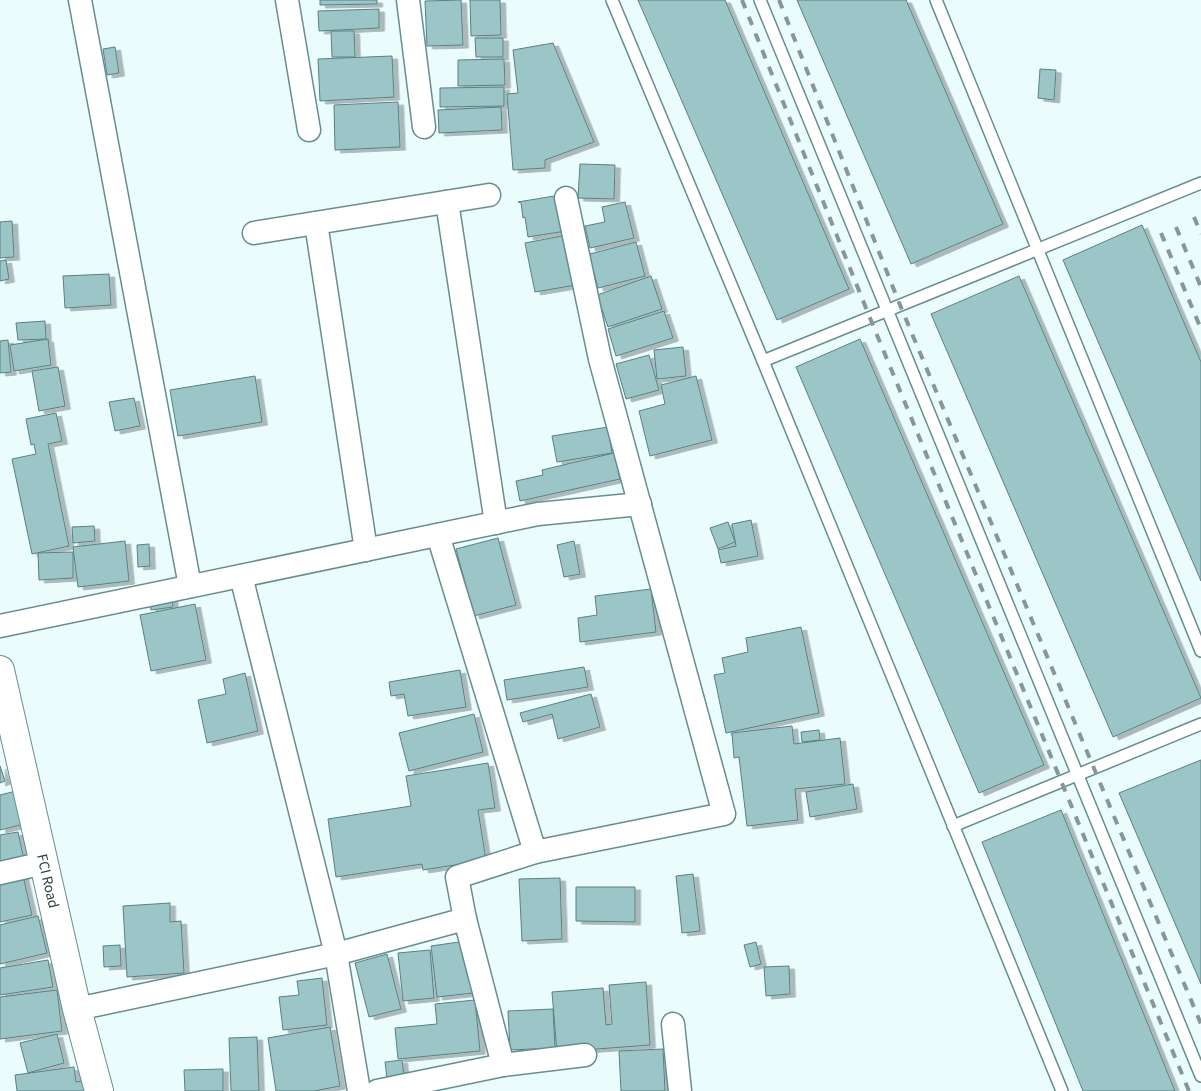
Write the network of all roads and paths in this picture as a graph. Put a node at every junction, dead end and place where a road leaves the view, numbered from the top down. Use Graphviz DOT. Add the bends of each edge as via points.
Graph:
graph roads {
  1 [pos="80,0"];
  2 [pos="287,0"];
  3 [pos="408,0"];
  4 [pos="612,0"];
  5 [pos="760,0"];
  6 [pos="936,0"];
  7 [pos="424,126"];
  8 [pos="309,130"];
  9 [pos="1201,183"];
  10 [pos="489,196"];
  11 [pos="566,198"];
  12 [pos="447,202"];
  13 [pos="316,223"];
  14 [pos="254,233"];
  15 [pos="1037,249"];
  16 [pos="885,311"];
  17 [pos="763,361"];
  18 [pos="640,504"];
  19 [pos="496,523"];
  20 [pos="438,535"];
  21 [pos="366,550"];
  22 [pos="241,576"];
  23 [pos="190,586"];
  24 [pos="0,626"];
  25 [pos="1201,651"];
  26 [pos="0,670"];
  27 [pos="1201,724"];
  28 [pos="8,739"];
  29 [pos="1078,774"];
  30 [pos="953,826"];
  31 [pos="535,852"];
  32 [pos="44,863"];
  33 [pos="0,873"];
  34 [pos="465,919"];
  35 [pos="336,954"];
  36 [pos="77,1009"];
  37 [pos="673,1024"];
  38 [pos="585,1055"];
  39 [pos="502,1065"];
  40 [pos="1201,1076"];
  41 [pos="99,1091"];
  42 [pos="359,1091"];
  43 [pos="377,1091"];
  44 [pos="680,1091"];
  45 [pos="1062,1091"];
  1 -- 23 [label="street"];
  2 -- 8 [label="street"];
  3 -- 7 [label="street"];
  4 -- 17 [label="lane"];
  5 -- 16 [label="lane"];
  6 -- 15 [label="lane"];
  9 -- 15 [label="lane"];
  10 -- 12 [label="street"];
  11 -- 18 [label="street" via="600,359"];
  12 -- 13 [label="street"];
  12 -- 19 [label="street"];
  13 -- 14 [label="street"];
  13 -- 21 [label="street"];
  15 -- 16 [label="lane"];
  15 -- 25 [label="lane"];
  16 -- 17 [label="lane"];
  16 -- 29 [label="lane"];
  17 -- 30 [label="lane"];
  18 -- 19 [label="street" via="538,514"];
  18 -- 31 [label="street" via="724,814"];
  19 -- 20 [label="street"];
  20 -- 21 [label="street"];
  20 -- 31 [label="street"];
  21 -- 22 [label="street"];
  22 -- 23 [label="street"];
  22 -- 35 [label="street"];
  23 -- 24 [label="street"];
  26 -- 28 [label="street, FCI Road"];
  27 -- 29 [label="lane"];
  28 -- 32 [label="street, FCI Road"];
  29 -- 30 [label="lane"];
  29 -- 40 [label="lane"];
  30 -- 45 [label="lane"];
  31 -- 34 [label="street" via="457,877"];
  32 -- 33 [label="street"];
  32 -- 36 [label="street, FCI Road"];
  34 -- 35 [label="street"];
  34 -- 39 [label="street"];
  35 -- 36 [label="street"];
  35 -- 42 [label="street"];
  36 -- 41 [label="street, FCI Road"];
  37 -- 44 [label="street"];
  38 -- 39 [label="street"];
  39 -- 43 [label="street"];
}
